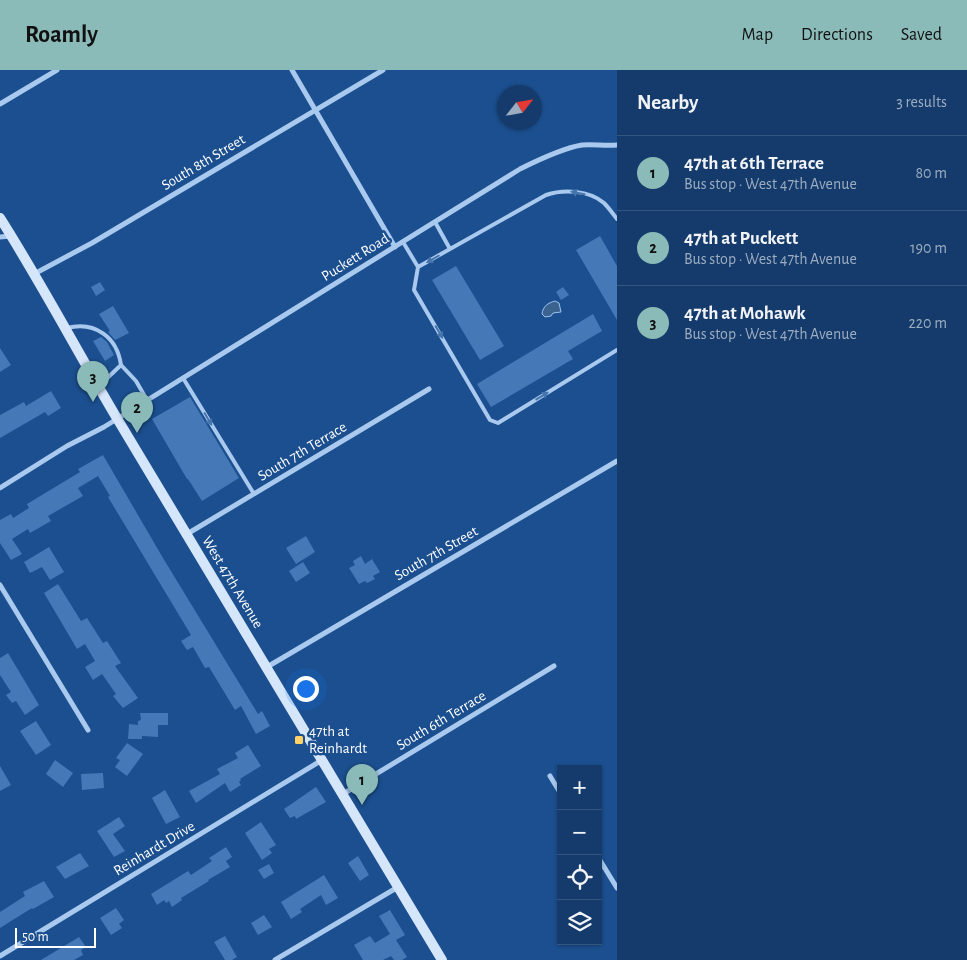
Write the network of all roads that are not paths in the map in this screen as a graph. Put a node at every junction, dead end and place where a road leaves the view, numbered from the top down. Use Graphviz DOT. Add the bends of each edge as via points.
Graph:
graph roads {
  1 [pos="57,70"];
  2 [pos="292,70"];
  3 [pos="383,70"];
  4 [pos="0,104"];
  5 [pos="316,110"];
  6 [pos="617,145"];
  7 [pos="0,218"];
  8 [pos="617,219"];
  9 [pos="434,222"];
  10 [pos="12,236"];
  11 [pos="0,237"];
  12 [pos="403,242"];
  13 [pos="395,247"];
  14 [pos="450,249"];
  15 [pos="418,267"];
  16 [pos="34,274"];
  17 [pos="65,329"];
  18 [pos="617,350"];
  19 [pos="121,364"];
  20 [pos="183,378"];
  21 [pos="98,386"];
  22 [pos="429,389"];
  23 [pos="147,400"];
  24 [pos="117,418"];
  25 [pos="617,461"];
  26 [pos="0,488"];
  27 [pos="254,494"];
  28 [pos="187,534"];
  29 [pos="0,585"];
  30 [pos="554,666"];
  31 [pos="267,667"];
  32 [pos="88,730"];
  33 [pos="322,760"];
  34 [pos="550,776"];
  35 [pos="557,787"];
  36 [pos="341,795"];
  37 [pos="602,864"];
  38 [pos="398,887"];
  39 [pos="617,888"];
  40 [pos="0,956"];
  41 [pos="275,960"];
  42 [pos="442,960"];
  1 -- 4 [label="street"];
  2 -- 5 [label="street"];
  3 -- 5 [label="street, South 8th Street"];
  5 -- 13 [label="street"];
  5 -- 16 [label="street, South 8th Street"];
  6 -- 9 [label="street, Puckett Road" via="582,145 540,159"];
  7 -- 10 [label="street, West 47th Avenue"];
  8 -- 14 [label="lane, one-way" via="602,202 565,191 555,192 546,194"];
  9 -- 12 [label="street, Puckett Road"];
  9 -- 14 [label="lane"];
  10 -- 11 [label="street"];
  10 -- 16 [label="street, West 47th Avenue"];
  12 -- 13 [label="street, Puckett Road"];
  12 -- 15 [label="lane"];
  13 -- 20 [label="street, Puckett Road"];
  14 -- 15 [label="lane, one-way"];
  15 -- 18 [label="lane, one-way" via="414,290 490,420 498,423"];
  16 -- 17 [label="street, West 47th Avenue"];
  17 -- 19 [label="lane" via="78,325 102,331 120,355"];
  17 -- 21 [label="street, West 47th Avenue"];
  19 -- 21 [label="lane"];
  19 -- 23 [label="lane"];
  20 -- 23 [label="street, Puckett Road"];
  20 -- 27 [label="lane, one-way"];
  21 -- 24 [label="street, West 47th Avenue"];
  22 -- 27 [label="street, South 7th Terrace"];
  23 -- 24 [label="street, Puckett Road"];
  24 -- 26 [label="street, Puckett Road"];
  24 -- 28 [label="street, West 47th Avenue"];
  25 -- 31 [label="street, South 7th Street"];
  27 -- 28 [label="street, South 7th Terrace"];
  28 -- 31 [label="street, West 47th Avenue"];
  29 -- 32 [label="street"];
  30 -- 36 [label="street, South 6th Terrace"];
  31 -- 33 [label="street, West 47th Avenue"];
  33 -- 36 [label="street, West 47th Avenue"];
  33 -- 40 [label="street, Reinhardt Drive"];
  34 -- 35 [label="street"];
  36 -- 38 [label="street, West 47th Avenue"];
  37 -- 39 [label="street"];
  38 -- 41 [label="street"];
  38 -- 42 [label="street, West 47th Avenue"];
}
